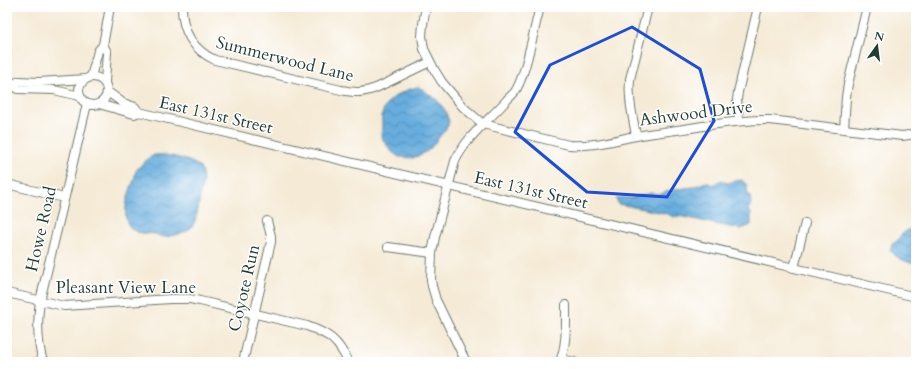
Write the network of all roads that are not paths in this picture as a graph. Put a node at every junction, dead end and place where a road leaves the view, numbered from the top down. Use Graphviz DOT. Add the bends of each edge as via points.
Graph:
graph roads {
  1 [pos="110,7"];
  2 [pos="182,7"];
  3 [pos="426,7"];
  4 [pos="540,7"];
  5 [pos="648,7"];
  6 [pos="758,7"];
  7 [pos="867,7"];
  8 [pos="103,45"];
  9 [pos="430,62"];
  10 [pos="88,78"];
  11 [pos="105,82"];
  12 [pos="10,84"];
  13 [pos="108,92"];
  14 [pos="80,96"];
  15 [pos="87,104"];
  16 [pos="99,104"];
  17 [pos="139,112"];
  18 [pos="739,121"];
  19 [pos="483,124"];
  20 [pos="844,129"];
  21 [pos="916,134"];
  22 [pos="636,136"];
  23 [pos="7,184"];
  24 [pos="448,186"];
  25 [pos="64,198"];
  26 [pos="268,221"];
  27 [pos="804,223"];
  28 [pos="388,247"];
  29 [pos="432,253"];
  30 [pos="794,268"];
  31 [pos="7,293"];
  32 [pos="916,298"];
  33 [pos="40,301"];
  34 [pos="566,304"];
  35 [pos="254,314"];
  36 [pos="560,360"];
  37 [pos="43,362"];
  38 [pos="243,362"];
  39 [pos="348,362"];
  40 [pos="466,362"];
  41 [pos="574,362"];
  1 -- 8 [label="street"];
  2 -- 9 [label="street, Summerwood Lane" via="183,22 190,38 207,56 341,90 368,91"];
  3 -- 9 [label="street" via="422,36"];
  4 -- 19 [label="street" via="522,78 516,90"];
  5 -- 22 [label="street" via="630,79 630,100"];
  6 -- 18 [label="street" via="738,92"];
  7 -- 20 [label="street" via="848,84"];
  8 -- 10 [label="street" via="98,51"];
  8 -- 11 [label="street" via="107,52"];
  9 -- 19 [label="street" via="442,82 463,107"];
  10 -- 11 [label="street" via="96,77"];
  10 -- 12 [label="street" via="18,81"];
  10 -- 14 [label="street" via="80,86"];
  11 -- 13 [label="street"];
  12 -- 14 [label="street" via="18,89 54,90"];
  13 -- 16 [label="street" via="105,100"];
  13 -- 17 [label="street, East 131st Street" via="135,107"];
  14 -- 15 [label="street"];
  15 -- 16 [label="street"];
  15 -- 25 [label="street, Howe Road"];
  16 -- 17 [label="street, East 131st Street" via="134,114"];
  17 -- 24 [label="street, East 131st Street"];
  18 -- 20 [label="street, Ashwood Drive" via="770,120"];
  18 -- 22 [label="street, Ashwood Drive"];
  19 -- 22 [label="street, Ashwood Drive" via="577,146"];
  19 -- 24 [label="street" via="459,152"];
  20 -- 21 [label="street, Ashwood Drive" via="902,136"];
  23 -- 25 [label="street"];
  24 -- 29 [label="street"];
  24 -- 30 [label="street, East 131st Street"];
  25 -- 33 [label="street, Howe Road"];
  26 -- 35 [label="street, Coyote Run" via="271,242"];
  27 -- 30 [label="street"];
  28 -- 29 [label="street"];
  29 -- 40 [label="street" via="432,286 436,300"];
  30 -- 32 [label="street, East 131st Street"];
  31 -- 33 [label="street, Pleasant View Lane"];
  33 -- 35 [label="street, Pleasant View Lane" via="71,306 190,299"];
  33 -- 37 [label="street, Howe Road" via="37,330"];
  34 -- 36 [label="street" via="566,336"];
  35 -- 38 [label="street, Coyote Run"];
  35 -- 39 [label="street, Pleasant View Lane" via="318,330 337,344"];
  36 -- 41 [label="street"];
}
